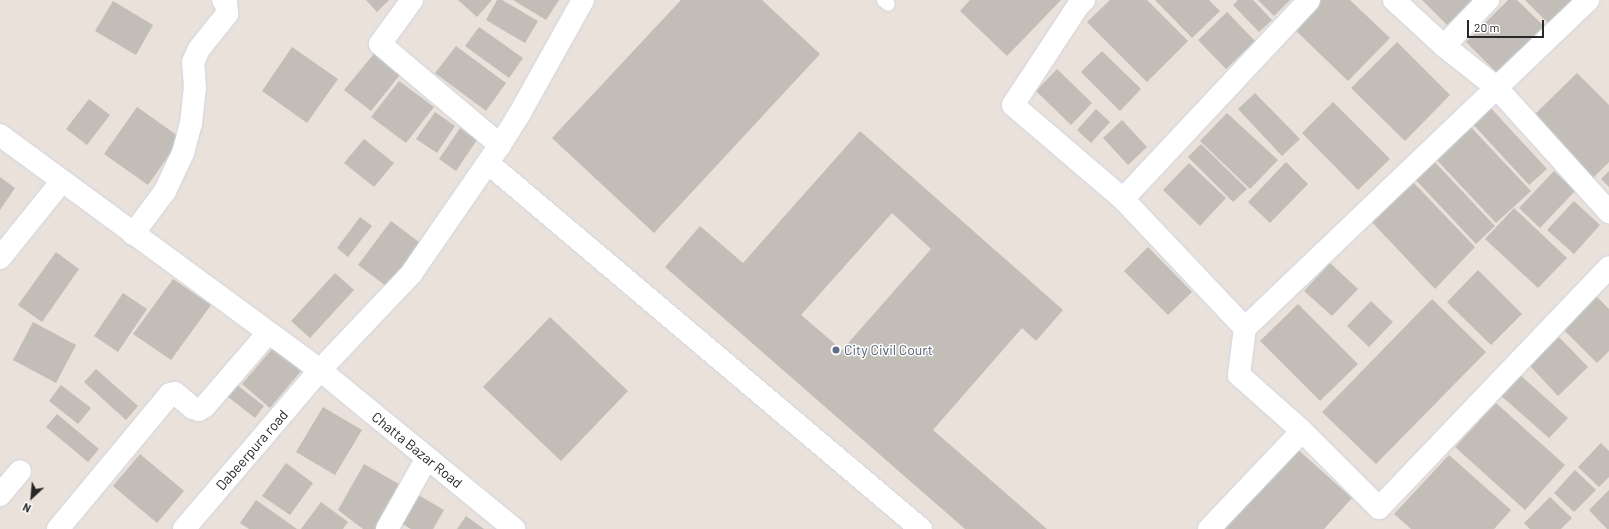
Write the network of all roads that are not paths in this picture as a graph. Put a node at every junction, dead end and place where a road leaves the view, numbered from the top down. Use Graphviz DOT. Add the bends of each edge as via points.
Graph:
graph roads {
  1 [pos="223,0"];
  2 [pos="412,0"];
  3 [pos="583,0"];
  4 [pos="1084,0"];
  5 [pos="1309,0"];
  6 [pos="1394,0"];
  7 [pos="1488,0"];
  8 [pos="1588,0"];
  9 [pos="1444,46"];
  10 [pos="1496,87"];
  11 [pos="0,135"];
  12 [pos="494,154"];
  13 [pos="61,182"];
  14 [pos="1123,199"];
  15 [pos="1609,212"];
  16 [pos="133,234"];
  17 [pos="0,258"];
  18 [pos="1609,266"];
  19 [pos="1245,328"];
  20 [pos="268,333"];
  21 [pos="320,370"];
  22 [pos="1302,431"];
  23 [pos="427,458"];
  24 [pos="11,471"];
  25 [pos="0,495"];
  26 [pos="58,529"];
  27 [pos="184,529"];
  28 [pos="387,529"];
  29 [pos="514,529"];
  30 [pos="921,529"];
  31 [pos="1209,529"];
  1 -- 16 [label="street" via="226,3 227,14 199,49 192,62 195,88 191,124 184,153 165,191"];
  2 -- 12 [label="street" via="380,44"];
  3 -- 12 [label="street, Dabeerpura road"];
  4 -- 14 [label="street" via="1013,106"];
  5 -- 14 [label="street"];
  6 -- 9 [label="street"];
  7 -- 9 [label="street"];
  8 -- 10 [label="street"];
  9 -- 10 [label="street"];
  10 -- 15 [label="street"];
  10 -- 19 [label="street"];
  11 -- 13 [label="street, Chatta Bazar Road"];
  12 -- 21 [label="street, Dabeerpura road" via="411,274"];
  12 -- 30 [label="street"];
  13 -- 16 [label="street, Chatta Bazar Road"];
  13 -- 17 [label="street"];
  14 -- 19 [label="street"];
  16 -- 20 [label="street, Chatta Bazar Road"];
  18 -- 22 [label="street" via="1379,508"];
  19 -- 22 [label="street" via="1239,375"];
  20 -- 21 [label="street, Chatta Bazar Road"];
  20 -- 26 [label="street" via="199,410 175,393 170,394"];
  21 -- 23 [label="street, Chatta Bazar Road"];
  21 -- 27 [label="street, Dabeerpura road"];
  22 -- 31 [label="street"];
  23 -- 28 [label="street"];
  23 -- 29 [label="street, Chatta Bazar Road"];
  24 -- 25 [label="street"];
}
